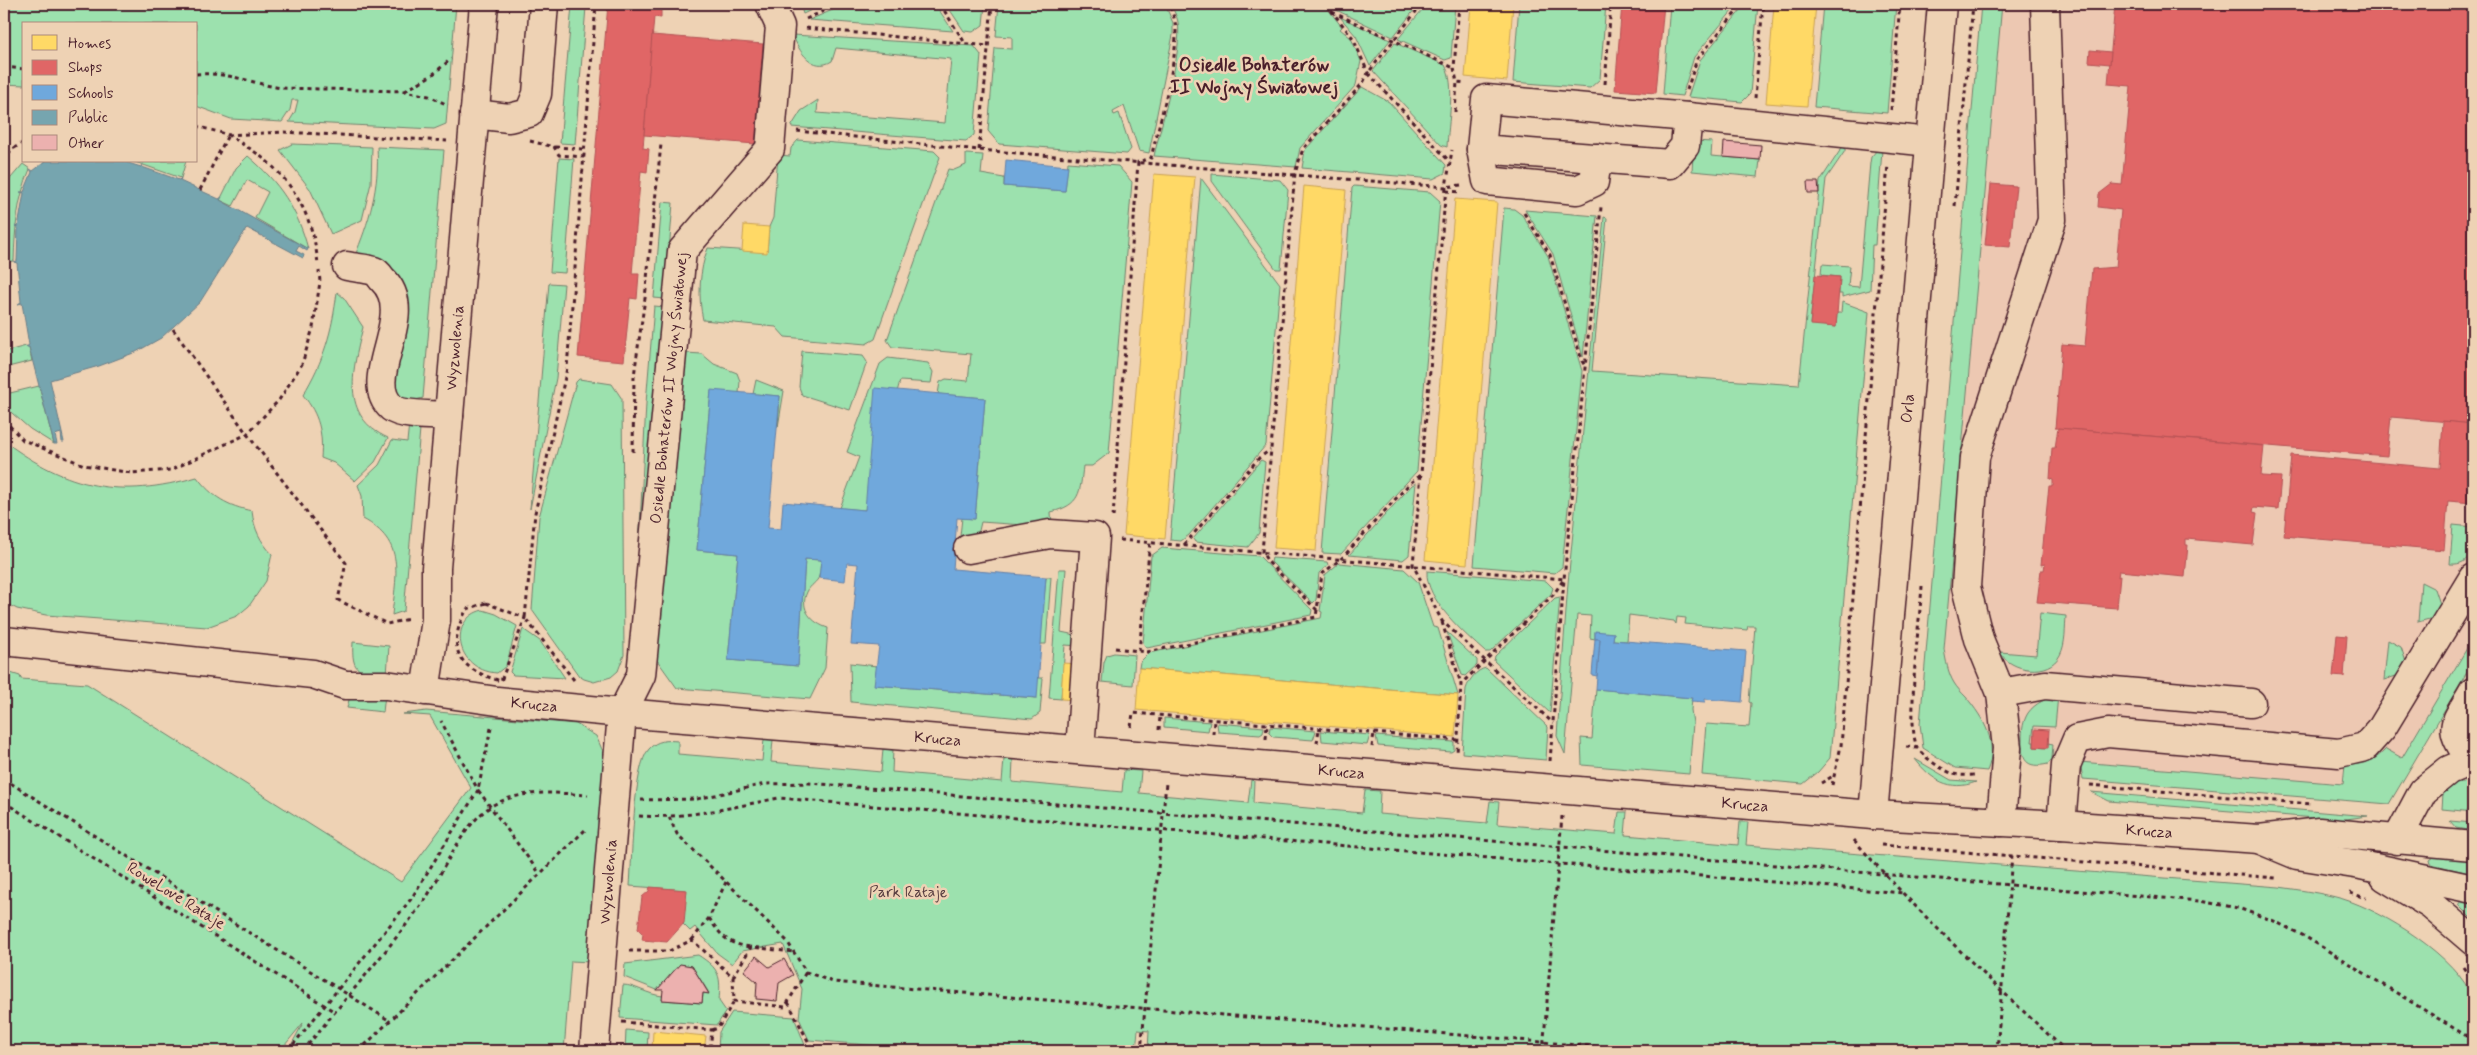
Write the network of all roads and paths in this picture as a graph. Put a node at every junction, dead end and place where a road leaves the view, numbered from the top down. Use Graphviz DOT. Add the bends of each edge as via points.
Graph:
graph roads {
  1 [pos="484,4"];
  2 [pos="544,4"];
  3 [pos="596,4"];
  4 [pos="839,4"];
  5 [pos="940,4"];
  6 [pos="992,4"];
  7 [pos="1168,4"];
  8 [pos="1326,4"];
  9 [pos="1422,4"];
  10 [pos="1459,4"];
  11 [pos="1611,4"];
  12 [pos="1743,4"];
  13 [pos="1763,4"];
  14 [pos="1942,4"];
  15 [pos="1973,4"];
  16 [pos="2044,4"];
  17 [pos="1331,12"];
  18 [pos="780,19"];
  19 [pos="1394,39"];
  20 [pos="965,43"];
  21 [pos="989,46"];
  22 [pos="457,60"];
  23 [pos="4,67"];
  24 [pos="1454,68"];
  25 [pos="22,69"];
  26 [pos="1368,72"];
  27 [pos="198,74"];
  28 [pos="404,91"];
  29 [pos="1486,99"];
  30 [pos="1688,104"];
  31 [pos="1602,109"];
  32 [pos="463,110"];
  33 [pos="1752,124"];
  34 [pos="198,127"];
  35 [pos="772,129"];
  36 [pos="228,135"];
  37 [pos="450,141"];
  38 [pos="1930,142"];
  39 [pos="22,143"];
  40 [pos="661,144"];
  41 [pos="554,147"];
  42 [pos="1481,149"];
  43 [pos="584,150"];
  44 [pos="979,150"];
  45 [pos="4,161"];
  46 [pos="1138,162"];
  47 [pos="1451,162"];
  48 [pos="1596,170"];
  49 [pos="1295,173"];
  50 [pos="1475,186"];
  51 [pos="1446,189"];
  52 [pos="200,190"];
  53 [pos="1518,206"];
  54 [pos="1954,210"];
  55 [pos="347,266"];
  56 [pos="173,329"];
  57 [pos="1586,366"];
  58 [pos="449,416"];
  59 [pos="4,420"];
  60 [pos="247,434"];
  61 [pos="1271,449"];
  62 [pos="633,454"];
  63 [pos="1421,474"];
  64 [pos="1103,538"];
  65 [pos="1150,542"];
  66 [pos="1184,545"];
  67 [pos="968,549"];
  68 [pos="1262,552"];
  69 [pos="1342,558"];
  70 [pos="1413,565"];
  71 [pos="1564,578"];
  72 [pos="2473,578"];
  73 [pos="1922,584"];
  74 [pos="1317,610"];
  75 [pos="525,618"];
  76 [pos="410,619"];
  77 [pos="1442,621"];
  78 [pos="4,641"];
  79 [pos="1139,651"];
  80 [pos="1485,661"];
  81 [pos="1086,662"];
  82 [pos="1461,684"];
  83 [pos="579,686"];
  84 [pos="503,688"];
  85 [pos="425,691"];
  86 [pos="2473,692"];
  87 [pos="2001,693"];
  88 [pos="2251,703"];
  89 [pos="622,712"];
  90 [pos="1160,716"];
  91 [pos="1214,720"];
  92 [pos="1267,724"];
  93 [pos="1553,724"];
  94 [pos="1131,728"];
  95 [pos="1319,728"];
  96 [pos="1159,730"];
  97 [pos="1374,733"];
  98 [pos="1213,735"];
  99 [pos="1266,739"];
  100 [pos="1458,740"];
  101 [pos="1317,743"];
  102 [pos="1372,748"];
  103 [pos="1080,750"];
  104 [pos="1466,756"];
  105 [pos="1168,757"];
  106 [pos="2472,760"];
  107 [pos="2004,778"];
  108 [pos="4,779"];
  109 [pos="2064,783"];
  110 [pos="478,790"];
  111 [pos="1564,790"];
  112 [pos="4,802"];
  113 [pos="2312,804"];
  114 [pos="615,806"];
  115 [pos="491,807"];
  116 [pos="1163,814"];
  117 [pos="1873,815"];
  118 [pos="669,817"];
  119 [pos="2001,822"];
  120 [pos="2061,825"];
  121 [pos="1162,831"];
  122 [pos="2259,840"];
  123 [pos="2397,840"];
  124 [pos="1856,843"];
  125 [pos="1866,844"];
  126 [pos="1876,845"];
  127 [pos="2473,846"];
  128 [pos="1560,848"];
  129 [pos="2012,855"];
  130 [pos="1559,863"];
  131 [pos="2361,865"];
  132 [pos="540,874"];
  133 [pos="2278,878"];
  134 [pos="726,882"];
  135 [pos="2010,886"];
  136 [pos="2473,889"];
  137 [pos="2343,891"];
  138 [pos="1903,893"];
  139 [pos="2372,900"];
  140 [pos="708,918"];
  141 [pos="692,940"];
  142 [pos="751,947"];
  143 [pos="2465,951"];
  144 [pos="620,952"];
  145 [pos="794,952"];
  146 [pos="806,972"];
  147 [pos="733,977"];
  148 [pos="2473,981"];
  149 [pos="337,990"];
  150 [pos="347,996"];
  151 [pos="734,1001"];
  152 [pos="788,1002"];
  153 [pos="325,1005"];
  154 [pos="1145,1008"];
  155 [pos="335,1012"];
  156 [pos="390,1021"];
  157 [pos="615,1022"];
  158 [pos="712,1030"];
  159 [pos="2473,1040"];
  160 [pos="1544,1042"];
  161 [pos="288,1051"];
  162 [pos="303,1051"];
  163 [pos="359,1051"];
  164 [pos="594,1051"];
  165 [pos="710,1051"];
  166 [pos="810,1051"];
  167 [pos="1141,1051"];
  168 [pos="1543,1051"];
  169 [pos="1648,1051"];
  170 [pos="1997,1051"];
  1 -- 32 [label="street, Wyzwolenia"];
  2 -- 32 [label="street" via="537,94 529,113 509,118"];
  3 -- 43 [label="path"];
  4 -- 18 [label="path"];
  5 -- 20 [label="path"];
  6 -- 21 [label="path"];
  7 -- 46 [label="path" via="1175,23 1176,39 1152,158"];
  8 -- 17 [label="path"];
  9 -- 19 [label="path"];
  10 -- 24 [label="path"];
  11 -- 31 [label="path"];
  12 -- 30 [label="path" via="1697,59"];
  13 -- 33 [label="path"];
  14 -- 38 [label="street, Orla"];
  15 -- 54 [label="path"];
  16 -- 87 [label="street" via="2052,220 1975,457 1966,587 1979,639"];
  17 -- 19 [label="path"];
  17 -- 26 [label="path" via="1353,38"];
  18 -- 20 [label="path"];
  18 -- 35 [label="street, Osiedle Bohaterów II Wojny Światowej"];
  19 -- 24 [label="path"];
  19 -- 26 [label="path"];
  20 -- 21 [label="path"];
  21 -- 44 [label="path"];
  22 -- 28 [label="path" via="451,59 432,75"];
  23 -- 25 [label="path"];
  24 -- 29 [label="path" via="1457,82 1487,85"];
  26 -- 47 [label="path"];
  26 -- 49 [label="path" via="1363,83 1303,149"];
  27 -- 28 [label="path" via="233,75 281,88"];
  28 -- 32 [label="path" via="429,96"];
  29 -- 31 [label="street"];
  29 -- 42 [label="street"];
  30 -- 31 [label="street"];
  30 -- 33 [label="street"];
  30 -- 48 [label="street" via="1684,146 1670,164"];
  32 -- 58 [label="street, Wyzwolenia"];
  33 -- 38 [label="street"];
  34 -- 36 [label="path"];
  35 -- 44 [label="path"];
  35 -- 89 [label="street, Osiedle Bohaterów II Wojny Światowej" via="770,149 682,251 641,675"];
  36 -- 37 [label="path" via="284,132"];
  36 -- 52 [label="path"];
  36 -- 60 [label="path" via="266,159 290,184 307,213 316,243 320,282 313,328 302,364 280,400"];
  38 -- 117 [label="street, Orla"];
  39 -- 45 [label="path" via="11,150"];
  40 -- 62 [label="path" via="634,376"];
  41 -- 43 [label="path"];
  42 -- 48 [label="street"];
  42 -- 50 [label="street"];
  43 -- 75 [label="path" via="567,368 535,512"];
  44 -- 46 [label="path"];
  46 -- 49 [label="path"];
  46 -- 64 [label="path"];
  48 -- 50 [label="street" via="1577,190"];
  48 -- 57 [label="path" via="1602,211"];
  49 -- 51 [label="path"];
  49 -- 61 [label="path"];
  50 -- 51 [label="path"];
  50 -- 51 [label="path"];
  51 -- 63 [label="path"];
  53 -- 57 [label="path" via="1550,255"];
  55 -- 58 [label="street" via="374,271 392,288 396,316 382,374 382,396 393,409"];
  56 -- 60 [label="path"];
  57 -- 71 [label="path"];
  58 -- 85 [label="street, Wyzwolenia" via="436,568 436,620"];
  59 -- 60 [label="path" via="23,440 84,465 131,473 170,470"];
  60 -- 76 [label="path" via="346,562 338,600 387,624"];
  61 -- 66 [label="path" via="1259,458"];
  61 -- 68 [label="path"];
  63 -- 69 [label="path"];
  63 -- 70 [label="path"];
  64 -- 65 [label="path"];
  64 -- 67 [label="street" via="1050,534"];
  64 -- 81 [label="street"];
  65 -- 66 [label="path"];
  65 -- 79 [label="path"];
  66 -- 68 [label="path"];
  68 -- 69 [label="path"];
  68 -- 74 [label="path" via="1268,562"];
  69 -- 70 [label="path"];
  69 -- 74 [label="path" via="1322,574"];
  70 -- 71 [label="path"];
  70 -- 77 [label="path"];
  71 -- 80 [label="path" via="1553,595"];
  71 -- 93 [label="path"];
  72 -- 109 [label="street" via="2382,728 2365,747 2339,753 2108,732 2077,739 2066,765"];
  73 -- 107 [label="path" via="1913,711 1918,748 1925,757 1953,774"];
  74 -- 79 [label="path" via="1316,617"];
  75 -- 83 [label="path"];
  75 -- 84 [label="path"];
  75 -- 84 [label="path" via="486,604 467,609 456,632 457,652 466,666"];
  77 -- 80 [label="path"];
  77 -- 82 [label="path"];
  78 -- 85 [label="street, Krucza" via="313,674 345,685 386,685"];
  79 -- 81 [label="path" via="1113,648 1101,652 1096,660"];
  80 -- 82 [label="path"];
  80 -- 93 [label="path"];
  81 -- 103 [label="street"];
  82 -- 100 [label="path"];
  84 -- 85 [label="street, Krucza"];
  84 -- 89 [label="street, Krucza"];
  84 -- 110 [label="path"];
  85 -- 110 [label="path"];
  86 -- 106 [label="street" via="2454,733"];
  87 -- 88 [label="street" via="2045,685"];
  87 -- 107 [label="street" via="2007,748"];
  89 -- 103 [label="street, Krucza"];
  89 -- 114 [label="street, Wyzwolenia"];
  90 -- 91 [label="path"];
  90 -- 94 [label="path" via="1133,713"];
  90 -- 96 [label="path"];
  91 -- 92 [label="path"];
  91 -- 98 [label="path"];
  92 -- 95 [label="path"];
  92 -- 99 [label="path"];
  93 -- 111 [label="path" via="1550,766"];
  95 -- 97 [label="path"];
  95 -- 101 [label="path"];
  97 -- 100 [label="path"];
  97 -- 102 [label="path"];
  100 -- 104 [label="path" via="1456,755"];
  103 -- 105 [label="street, Krucza"];
  105 -- 111 [label="street, Krucza"];
  105 -- 116 [label="path"];
  106 -- 123 [label="street" via="2449,770 2423,790"];
  107 -- 119 [label="street"];
  108 -- 149 [label="path"];
  109 -- 113 [label="path"];
  109 -- 120 [label="street"];
  110 -- 115 [label="path"];
  110 -- 149 [label="path" via="411,899"];
  111 -- 117 [label="street, Krucza"];
  111 -- 128 [label="path"];
  112 -- 153 [label="path, RoweLove Rataje"];
  114 -- 115 [label="path" via="536,792 513,796"];
  114 -- 116 [label="path" via="697,799 765,784 809,783"];
  114 -- 118 [label="path"];
  114 -- 132 [label="path" via="602,814"];
  114 -- 164 [label="street, Wyzwolenia"];
  115 -- 132 [label="path"];
  115 -- 150 [label="path" via="469,827 424,900"];
  116 -- 121 [label="path"];
  116 -- 128 [label="path"];
  117 -- 119 [label="street, Krucza"];
  118 -- 121 [label="path" via="779,798"];
  118 -- 134 [label="path" via="677,834"];
  119 -- 120 [label="street, Krucza"];
  120 -- 122 [label="street, Krucza"];
  121 -- 130 [label="path"];
  121 -- 154 [label="path"];
  122 -- 123 [label="street, Krucza" via="2318,832"];
  122 -- 131 [label="street, Krucza" via="2297,855"];
  123 -- 127 [label="street, Krucza"];
  124 -- 125 [label="path"];
  126 -- 129 [label="path"];
  128 -- 130 [label="path"];
  128 -- 135 [label="path"];
  129 -- 133 [label="path"];
  129 -- 135 [label="path"];
  130 -- 138 [label="path"];
  130 -- 160 [label="path"];
  131 -- 136 [label="street, Krucza"];
  131 -- 143 [label="street, Krucza" via="2431,905"];
  132 -- 156 [label="path"];
  134 -- 140 [label="path"];
  134 -- 145 [label="path" via="787,941"];
  135 -- 159 [label="path" via="2199,901 2238,908 2304,936"];
  135 -- 170 [label="path"];
  137 -- 139 [label="path"];
  140 -- 141 [label="path"];
  140 -- 142 [label="path" via="734,945"];
  141 -- 144 [label="path" via="669,951"];
  141 -- 147 [label="path"];
  142 -- 145 [label="path"];
  142 -- 147 [label="path"];
  143 -- 148 [label="path"];
  145 -- 146 [label="path"];
  146 -- 152 [label="path"];
  146 -- 154 [label="path" via="833,982"];
  147 -- 151 [label="path"];
  149 -- 150 [label="path"];
  149 -- 153 [label="path"];
  150 -- 155 [label="path"];
  150 -- 156 [label="path"];
  151 -- 152 [label="path" via="785,1007"];
  151 -- 158 [label="path" via="718,1028"];
  152 -- 166 [label="path"];
  153 -- 155 [label="path, RoweLove Rataje"];
  153 -- 161 [label="path"];
  154 -- 160 [label="path"];
  154 -- 167 [label="path"];
  155 -- 162 [label="path"];
  156 -- 163 [label="path"];
  157 -- 158 [label="path"];
  158 -- 165 [label="path"];
  160 -- 168 [label="path"];
  160 -- 169 [label="path"];
}
